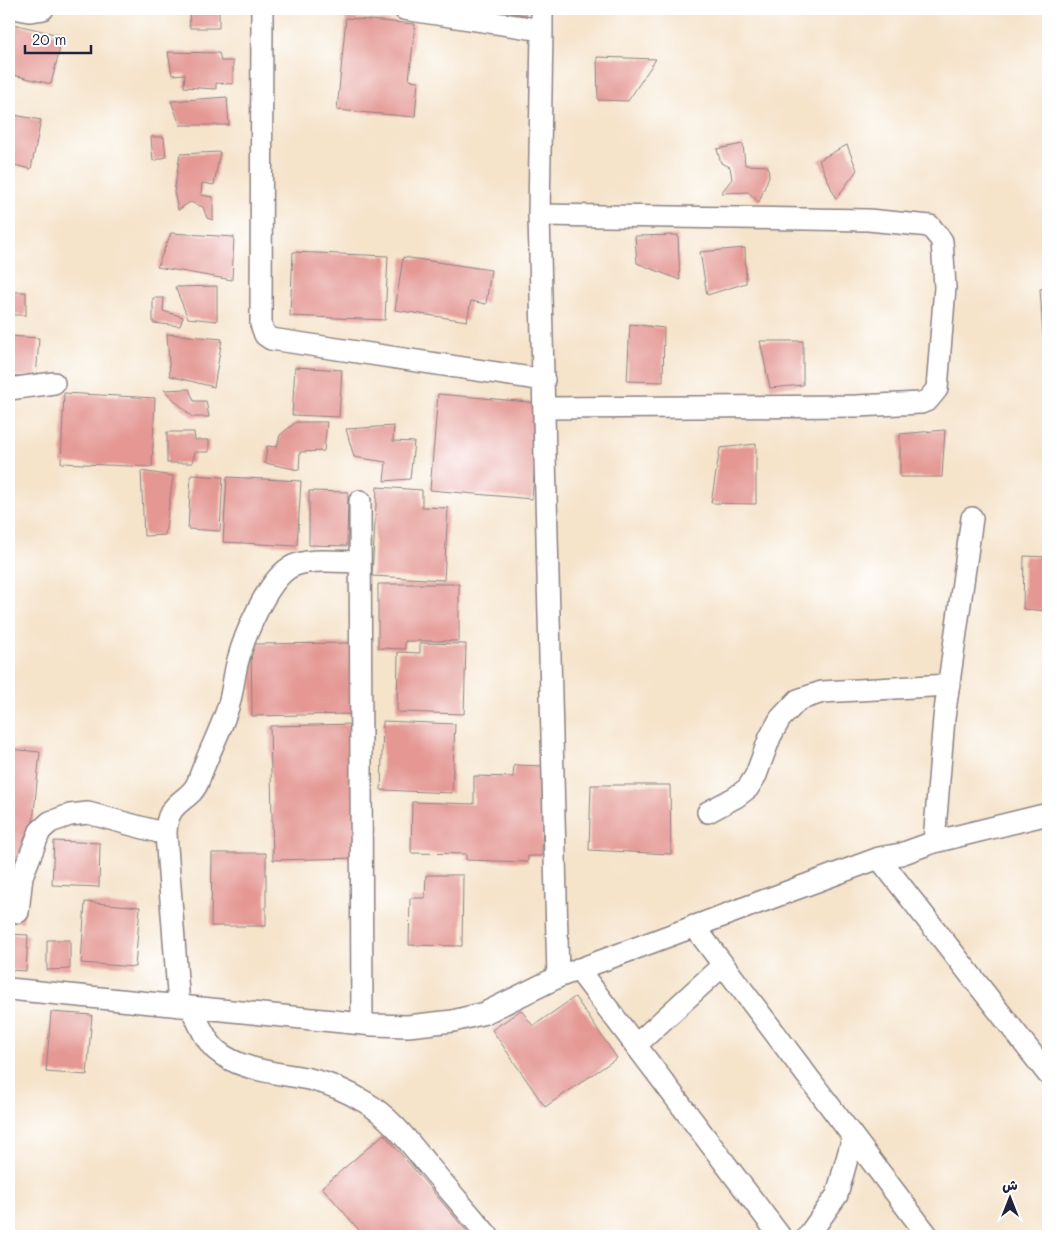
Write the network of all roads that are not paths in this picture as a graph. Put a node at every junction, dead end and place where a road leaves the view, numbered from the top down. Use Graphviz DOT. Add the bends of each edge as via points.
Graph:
graph roads {
  1 [pos="19,9"];
  2 [pos="43,9"];
  3 [pos="262,9"];
  4 [pos="404,9"];
  5 [pos="542,9"];
  6 [pos="542,30"];
  7 [pos="540,215"];
  8 [pos="544,380"];
  9 [pos="54,384"];
  10 [pos="9,389"];
  11 [pos="544,408"];
  12 [pos="360,501"];
  13 [pos="972,518"];
  14 [pos="360,562"];
  15 [pos="948,685"];
  16 [pos="708,812"];
  17 [pos="1048,814"];
  18 [pos="166,834"];
  19 [pos="934,842"];
  20 [pos="879,858"];
  21 [pos="18,912"];
  22 [pos="694,926"];
  23 [pos="723,965"];
  24 [pos="578,969"];
  25 [pos="558,977"];
  26 [pos="9,989"];
  27 [pos="185,1007"];
  28 [pos="362,1024"];
  29 [pos="636,1046"];
  30 [pos="1048,1074"];
  31 [pos="853,1137"];
  32 [pos="488,1236"];
  33 [pos="780,1236"];
  34 [pos="808,1236"];
  35 [pos="928,1236"];
  1 -- 2 [label="street"];
  3 -- 8 [label="street" via="261,324 265,335 271,339"];
  4 -- 6 [label="street"];
  5 -- 6 [label="street"];
  6 -- 7 [label="street"];
  7 -- 8 [label="street"];
  7 -- 11 [label="street" via="868,220 920,224 930,226 942,241 945,287 937,389 921,403"];
  8 -- 11 [label="street"];
  9 -- 10 [label="street"];
  11 -- 25 [label="street"];
  12 -- 14 [label="street"];
  13 -- 15 [label="street"];
  14 -- 18 [label="street" via="308,562 290,568 274,582 258,610 239,658 229,705 196,789 172,810"];
  14 -- 28 [label="street"];
  15 -- 16 [label="street" via="822,692 798,700 770,737 748,788"];
  15 -- 19 [label="street"];
  17 -- 19 [label="street"];
  18 -- 21 [label="street" via="88,813 50,822 40,831 22,876"];
  18 -- 27 [label="street"];
  19 -- 20 [label="street"];
  20 -- 22 [label="street"];
  20 -- 30 [label="street"];
  22 -- 23 [label="street"];
  22 -- 24 [label="street"];
  23 -- 29 [label="street"];
  23 -- 31 [label="street"];
  24 -- 25 [label="street"];
  24 -- 29 [label="street"];
  25 -- 28 [label="street" via="484,1013 453,1021 408,1026"];
  26 -- 27 [label="street"];
  27 -- 28 [label="street"];
  27 -- 32 [label="street" via="216,1050 233,1060 262,1070 314,1080 366,1103 398,1128"];
  29 -- 33 [label="street"];
  31 -- 34 [label="street" via="837,1195"];
  31 -- 35 [label="street"];
}
